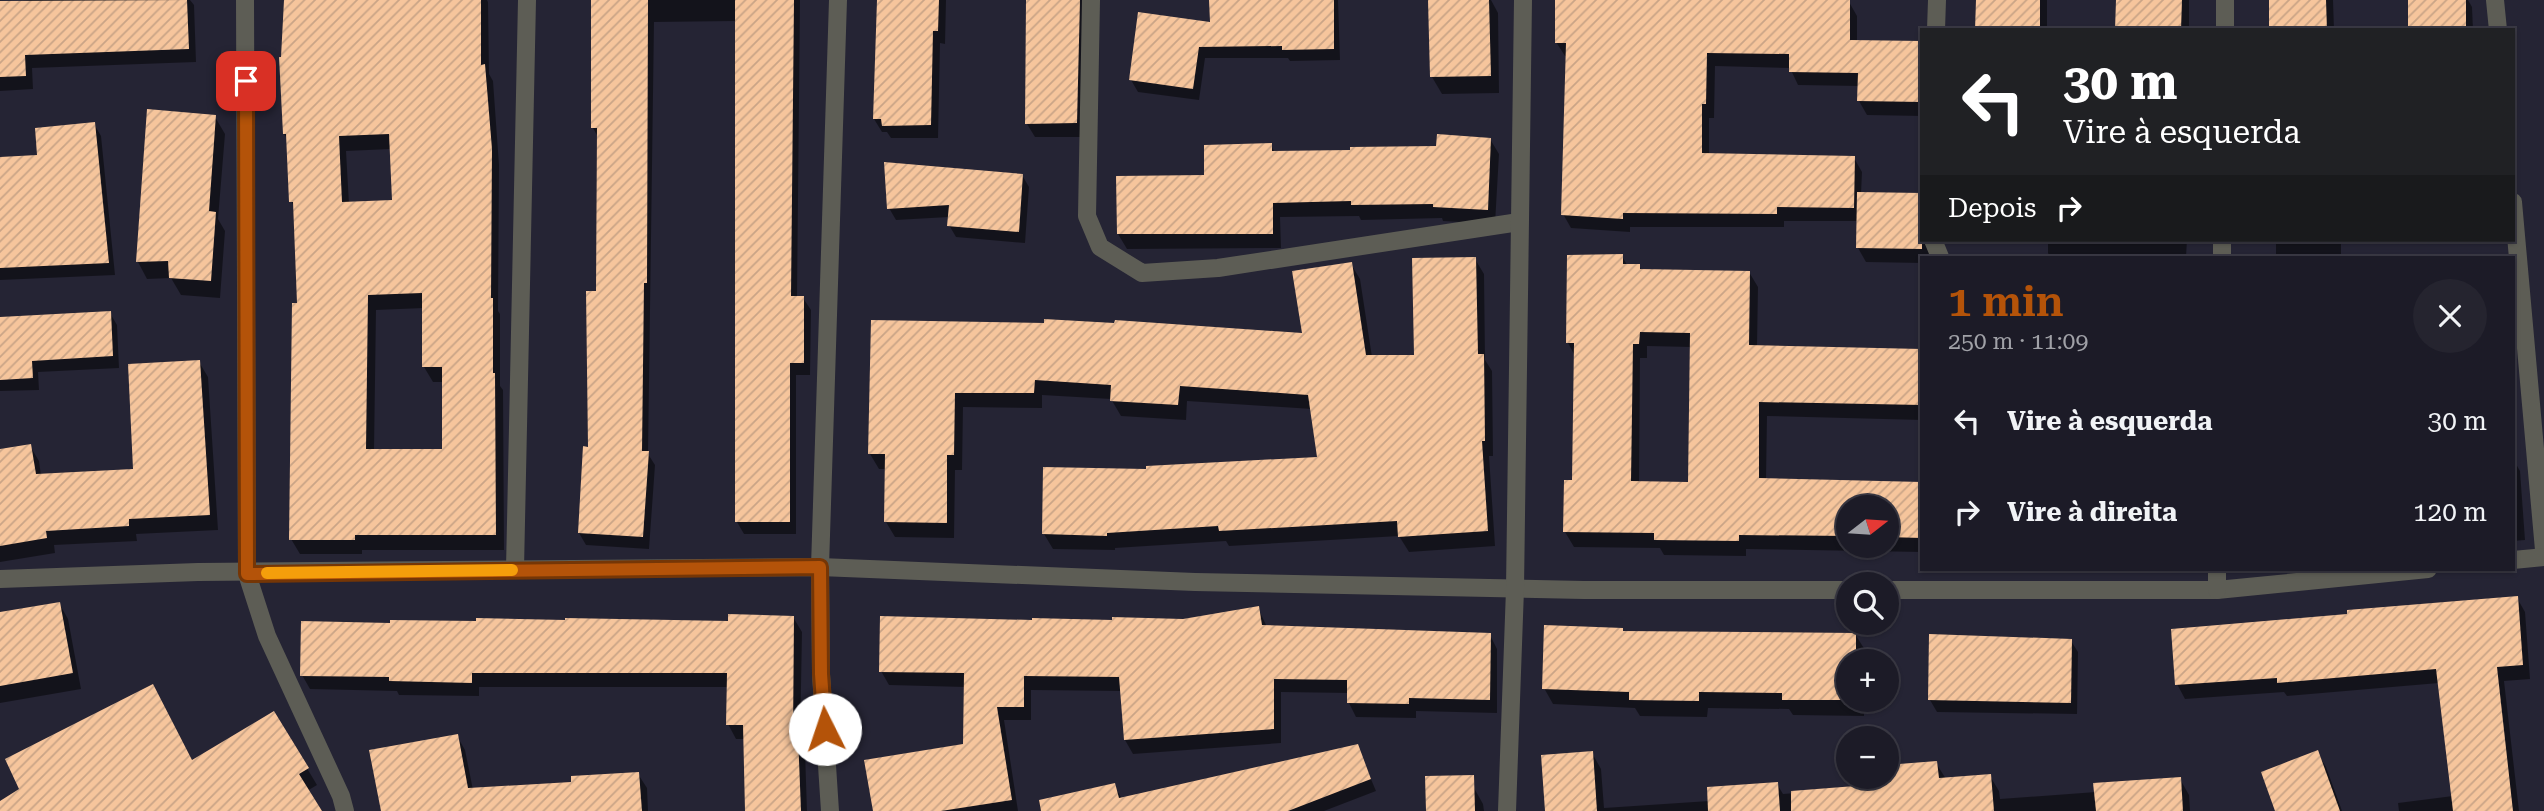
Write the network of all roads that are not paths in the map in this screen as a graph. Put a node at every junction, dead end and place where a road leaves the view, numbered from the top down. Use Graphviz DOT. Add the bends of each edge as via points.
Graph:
graph roads {
  1 [pos="246,0"];
  2 [pos="527,0"];
  3 [pos="838,0"];
  4 [pos="1091,0"];
  5 [pos="1523,0"];
  6 [pos="1937,0"];
  7 [pos="2225,0"];
  8 [pos="2495,0"];
  9 [pos="1936,28"];
  10 [pos="2225,28"];
  11 [pos="2498,28"];
  12 [pos="1519,222"];
  13 [pos="2515,224"];
  14 [pos="2544,550"];
  15 [pos="2544,557"];
  16 [pos="2515,560"];
  17 [pos="820,567"];
  18 [pos="515,569"];
  19 [pos="2217,571"];
  20 [pos="2408,571"];
  21 [pos="247,574"];
  22 [pos="0,579"];
  23 [pos="1515,589"];
  24 [pos="1836,590"];
  25 [pos="1899,590"];
  26 [pos="2217,590"];
  27 [pos="345,811"];
  28 [pos="830,811"];
  29 [pos="1507,811"];
  1 -- 21 [label="street"];
  2 -- 18 [label="street"];
  3 -- 17 [label="street"];
  4 -- 12 [label="street" via="1087,216 1100,247 1142,273 1218,268"];
  5 -- 12 [label="street"];
  6 -- 9 [label="street"];
  7 -- 10 [label="street"];
  8 -- 11 [label="street"];
  12 -- 23 [label="street"];
  13 -- 14 [label="street"];
  15 -- 16 [label="street"];
  17 -- 18 [label="street"];
  17 -- 23 [label="street"];
  17 -- 28 [label="street"];
  18 -- 21 [label="street"];
  19 -- 26 [label="street"];
  20 -- 26 [label="street"];
  21 -- 22 [label="street"];
  21 -- 27 [label="street" via="267,636"];
  23 -- 24 [label="street"];
  23 -- 29 [label="street"];
  25 -- 26 [label="street"];
}
